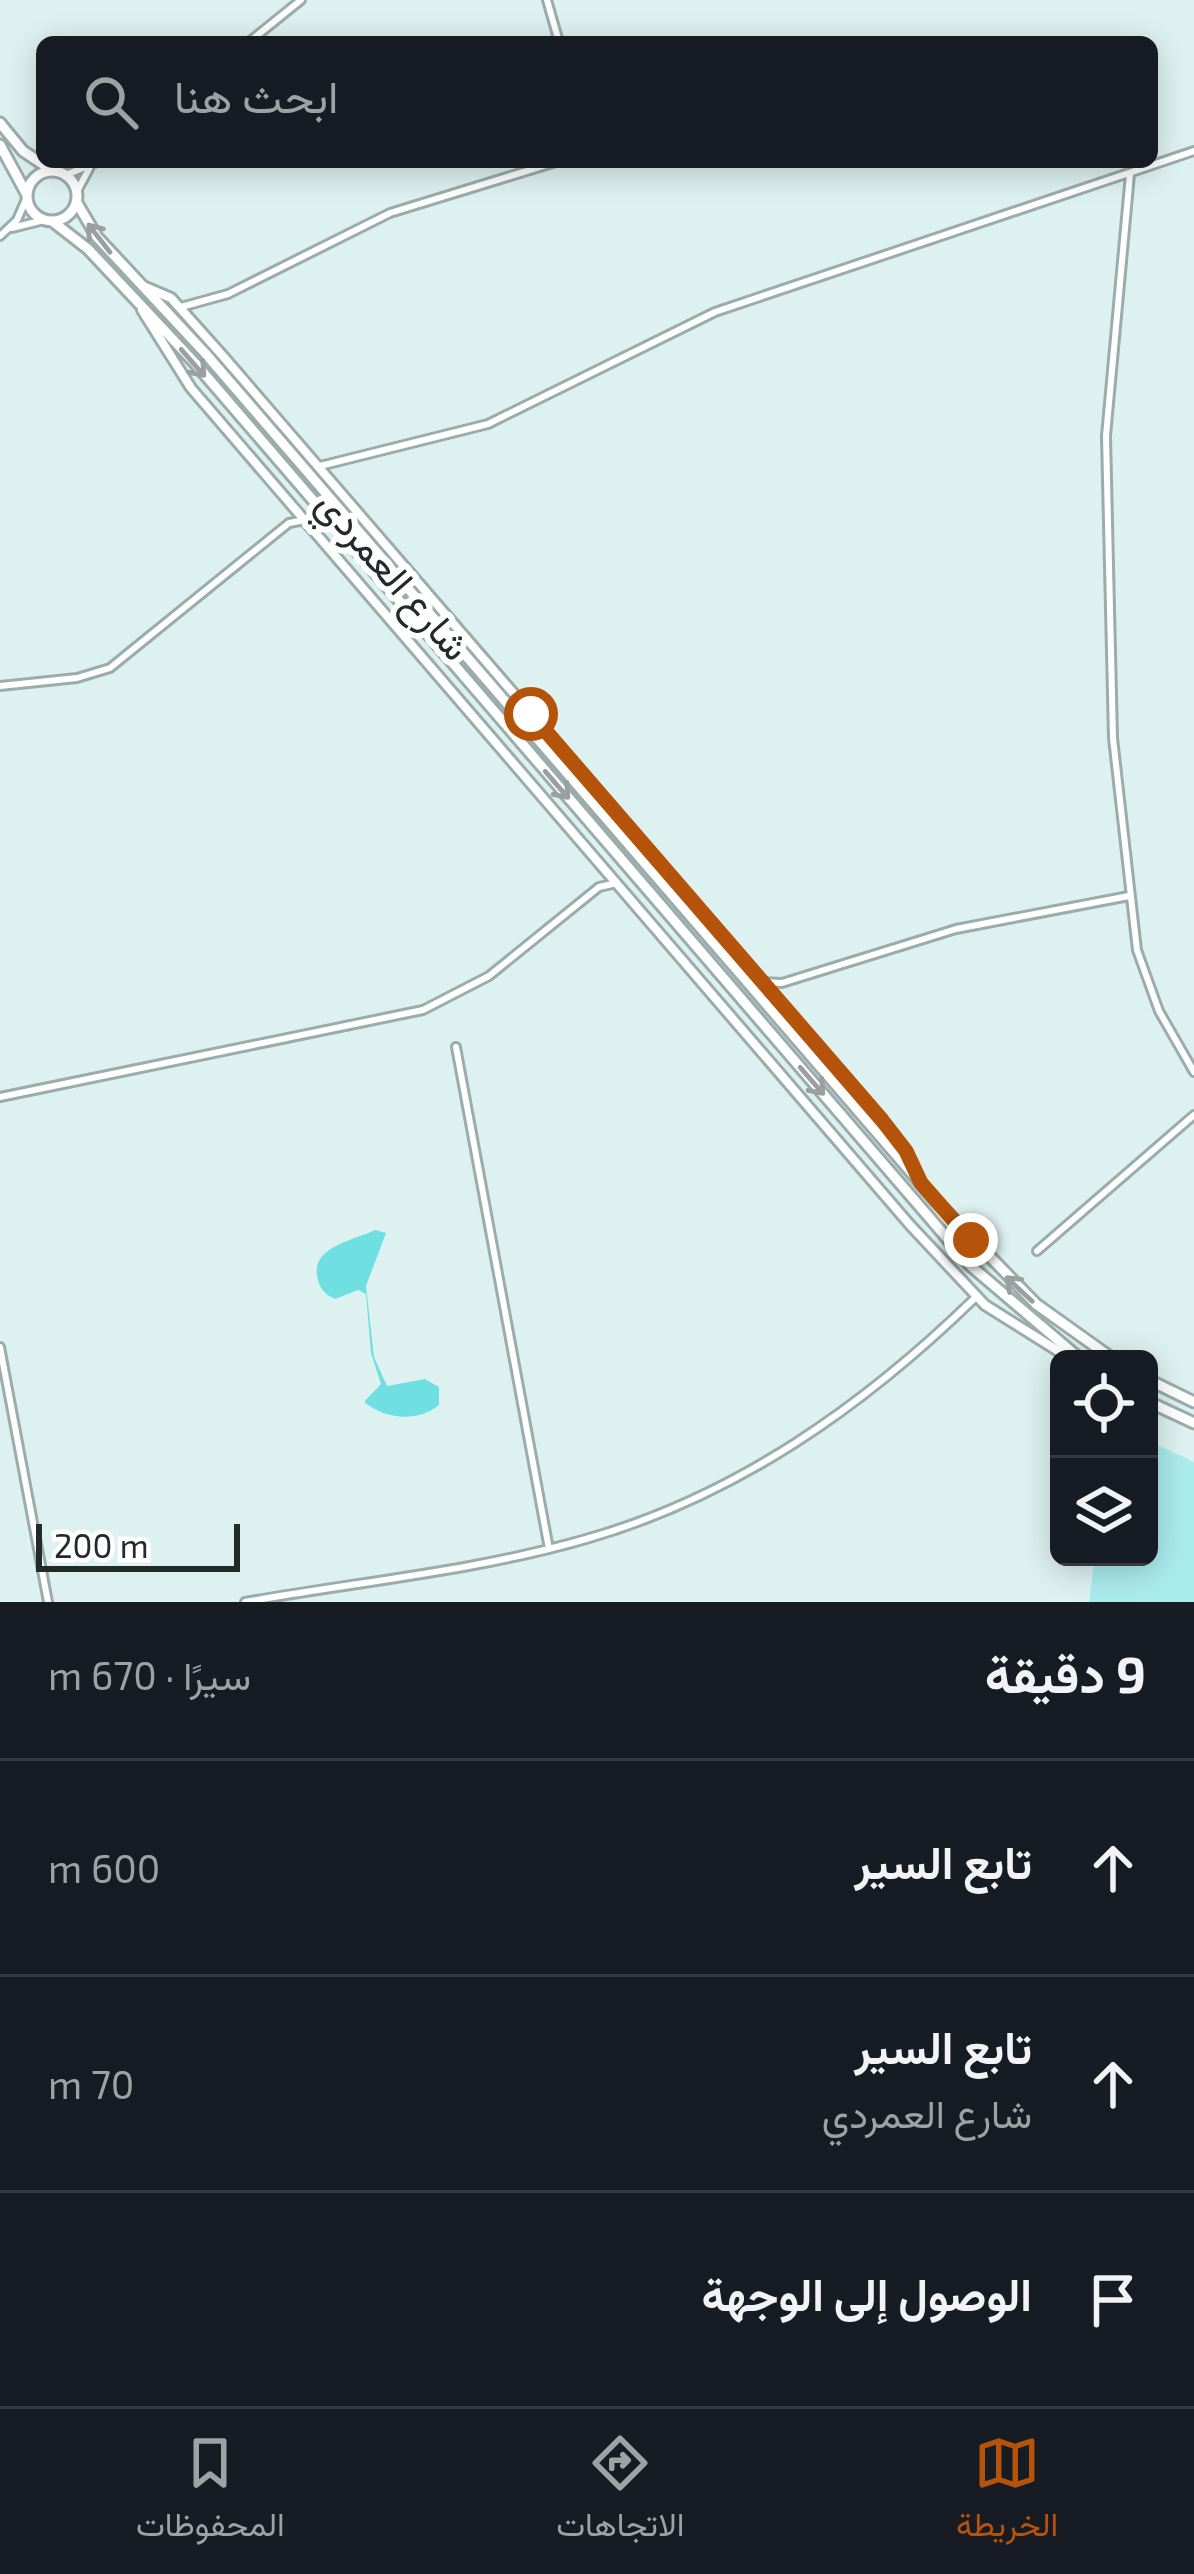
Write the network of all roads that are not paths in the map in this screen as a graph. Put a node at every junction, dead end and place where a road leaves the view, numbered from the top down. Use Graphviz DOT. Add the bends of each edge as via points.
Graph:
graph roads {
  1 [pos="301,0"];
  2 [pos="547,0"];
  3 [pos="256,36"];
  4 [pos="557,36"];
  5 [pos="0,123"];
  6 [pos="0,146"];
  7 [pos="1194,151"];
  8 [pos="36,159"];
  9 [pos="1158,163"];
  10 [pos="52,168"];
  11 [pos="79,168"];
  12 [pos="92,168"];
  13 [pos="536,168"];
  14 [pos="1142,168"];
  15 [pos="1130,172"];
  16 [pos="61,173"];
  17 [pos="27,196"];
  18 [pos="77,197"];
  19 [pos="48,220"];
  20 [pos="8,229"];
  21 [pos="0,236"];
  22 [pos="141,286"];
  23 [pos="139,303"];
  24 [pos="180,307"];
  25 [pos="198,307"];
  26 [pos="192,321"];
  27 [pos="317,465"];
  28 [pos="338,466"];
  29 [pos="334,485"];
  30 [pos="293,506"];
  31 [pos="305,520"];
  32 [pos="289,523"];
  33 [pos="0,686"];
  34 [pos="604,869"];
  35 [pos="617,883"];
  36 [pos="598,887"];
  37 [pos="1129,896"];
  38 [pos="763,982"];
  39 [pos="782,983"];
  40 [pos="777,999"];
  41 [pos="456,1047"];
  42 [pos="1194,1072"];
  43 [pos="0,1097"];
  44 [pos="1194,1115"];
  45 [pos="921,1183"];
  46 [pos="1037,1251"];
  47 [pos="976,1297"];
  48 [pos="0,1347"];
  49 [pos="1057,1350"];
  50 [pos="1068,1350"];
  51 [pos="1101,1350"];
  52 [pos="1158,1384"];
  53 [pos="1194,1402"];
  54 [pos="1158,1406"];
  55 [pos="1194,1423"];
  56 [pos="549,1549"];
  57 [pos="49,1602"];
  58 [pos="245,1602"];
  1 -- 3 [label="street"];
  2 -- 4 [label="street"];
  5 -- 8 [label="main road"];
  6 -- 17 [label="main road"];
  7 -- 9 [label="street"];
  10 -- 16 [label="main road"];
  11 -- 16 [label="street"];
  12 -- 18 [label="street"];
  13 -- 25 [label="street" via="390,213"];
  14 -- 15 [label="street"];
  15 -- 28 [label="street" via="715,312 494,422"];
  15 -- 37 [label="street" via="1106,469 1112,718"];
  16 -- 17 [label="main road" via="35,177"];
  16 -- 18 [label="main road"];
  17 -- 19 [label="main road" via="32,211"];
  17 -- 20 [label="street"];
  18 -- 19 [label="main road" via="69,214"];
  22 -- 18 [label="main road, شارع العمردي, one-way" via="97,237"];
  19 -- 20 [label="street"];
  19 -- 23 [label="main road, شارع العمردي"];
  20 -- 21 [label="street"];
  22 -- 24 [label="street"];
  22 -- 45 [label="main road, شارع العمردي"];
  23 -- 30 [label="street" via="185,380"];
  23 -- 50 [label="main road, شارع العمردي, one-way" via="959,1252"];
  24 -- 25 [label="street"];
  24 -- 26 [label="street"];
  25 -- 26 [label="street"];
  26 -- 27 [label="street"];
  27 -- 28 [label="street"];
  27 -- 29 [label="street"];
  28 -- 29 [label="street"];
  29 -- 38 [label="street"];
  30 -- 31 [label="street"];
  30 -- 32 [label="street"];
  31 -- 32 [label="street"];
  31 -- 34 [label="street"];
  32 -- 33 [label="street" via="122,662 87,676"];
  34 -- 35 [label="street"];
  34 -- 36 [label="street"];
  35 -- 36 [label="street"];
  35 -- 47 [label="street"];
  36 -- 43 [label="street" via="489,976 423,1010"];
  37 -- 39 [label="street" via="956,928"];
  37 -- 42 [label="street" via="1147,980"];
  38 -- 39 [label="street"];
  38 -- 40 [label="street"];
  39 -- 40 [label="street"];
  40 -- 45 [label="street" via="896,1136"];
  41 -- 56 [label="street"];
  44 -- 46 [label="street"];
  51 -- 45 [label="main road, شارع العمردي, one-way" via="1017,1287"];
  47 -- 49 [label="street"];
  47 -- 56 [label="street" via="766,1465 658,1515"];
  48 -- 57 [label="street"];
  52 -- 53 [label="main road"];
  54 -- 55 [label="main road"];
  56 -- 58 [label="street"];
}
